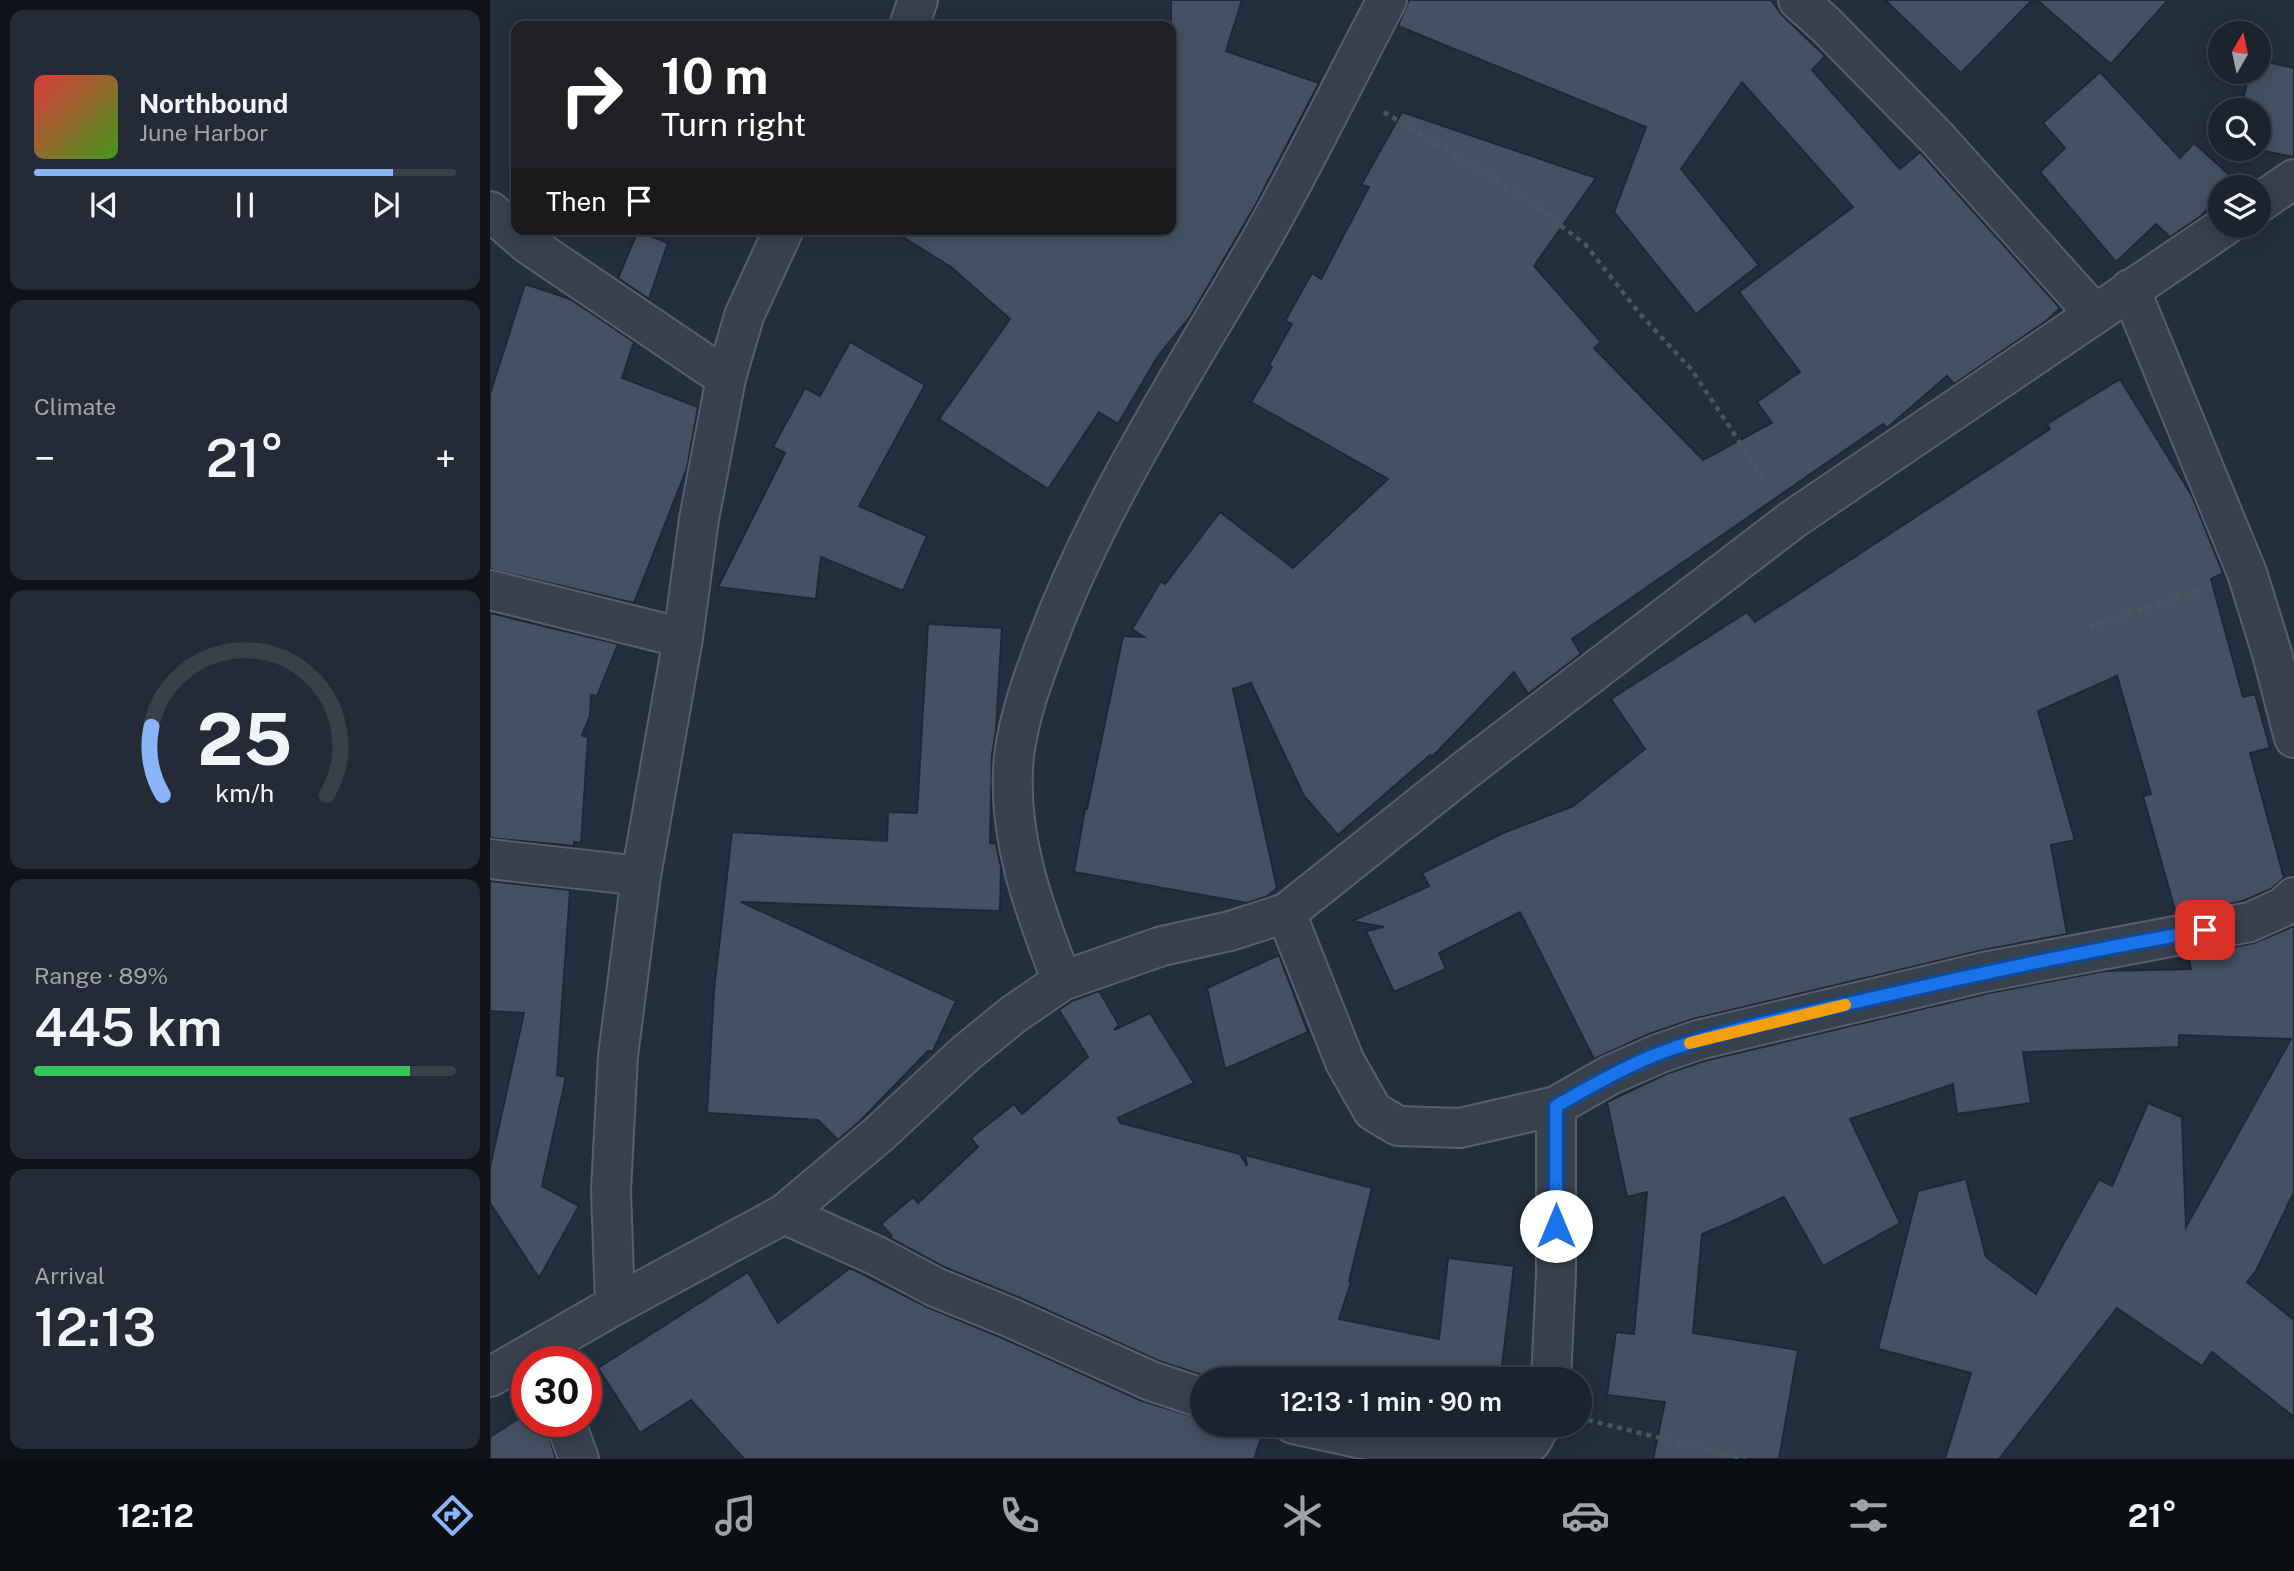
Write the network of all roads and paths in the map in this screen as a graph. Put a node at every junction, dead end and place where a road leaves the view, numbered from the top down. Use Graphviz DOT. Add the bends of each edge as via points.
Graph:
graph roads {
  1 [pos="918,0"];
  2 [pos="1387,0"];
  3 [pos="1798,0"];
  4 [pos="911,21"];
  5 [pos="1341,86"];
  6 [pos="2294,179"];
  7 [pos="2271,195"];
  8 [pos="490,211"];
  9 [pos="511,229"];
  10 [pos="518,235"];
  11 [pos="781,235"];
  12 [pos="2208,237"];
  13 [pos="2130,289"];
  14 [pos="2094,313"];
  15 [pos="726,378"];
  16 [pos="1793,520"];
  17 [pos="2247,573"];
  18 [pos="490,590"];
  19 [pos="2090,627"];
  20 [pos="682,638"];
  21 [pos="2294,737"];
  22 [pos="490,859"];
  23 [pos="641,876"];
  24 [pos="2294,897"];
  25 [pos="1286,913"];
  26 [pos="1062,981"];
  27 [pos="1556,1106"];
  28 [pos="784,1214"];
  29 [pos="615,1306"];
  30 [pos="555,1346"];
  31 [pos="1552,1367"];
  32 [pos="511,1368"];
  33 [pos="490,1377"];
  34 [pos="1190,1394"];
  35 [pos="1592,1421"];
  36 [pos="571,1437"];
  37 [pos="1353,1437"];
  38 [pos="1534,1437"];
  39 [pos="579,1459"];
  40 [pos="1745,1459"];
  1 -- 4 [label="street"];
  2 -- 5 [label="street"];
  3 -- 14 [label="street" via="1937,138"];
  5 -- 16 [label="path" via="1523,197 1585,244 1690,369"];
  5 -- 26 [label="street" via="1260,242 1088,543 1026,697 1014,755 1013,816 1032,904"];
  6 -- 7 [label="street"];
  8 -- 9 [label="street"];
  10 -- 15 [label="street"];
  11 -- 15 [label="street" via="744,316"];
  12 -- 13 [label="street"];
  13 -- 14 [label="street"];
  13 -- 17 [label="street"];
  14 -- 16 [label="street"];
  15 -- 20 [label="street"];
  16 -- 25 [label="street"];
  17 -- 19 [label="path"];
  17 -- 21 [label="street"];
  18 -- 20 [label="street"];
  20 -- 23 [label="street"];
  22 -- 23 [label="street"];
  23 -- 29 [label="street" via="618,1056 611,1190"];
  24 -- 27 [label="street" via="2250,922 1984,972 1698,1040 1610,1075"];
  25 -- 26 [label="street" via="1162,946"];
  25 -- 27 [label="street" via="1345,1062 1373,1111 1398,1126 1460,1128"];
  26 -- 28 [label="street" via="966,1053"];
  27 -- 31 [label="street"];
  28 -- 29 [label="street"];
  28 -- 34 [label="street" via="935,1287"];
  29 -- 30 [label="street"];
  32 -- 33 [label="street"];
  35 -- 40 [label="path"];
  36 -- 39 [label="street"];
  37 -- 38 [label="street" via="1506,1456"];
}
